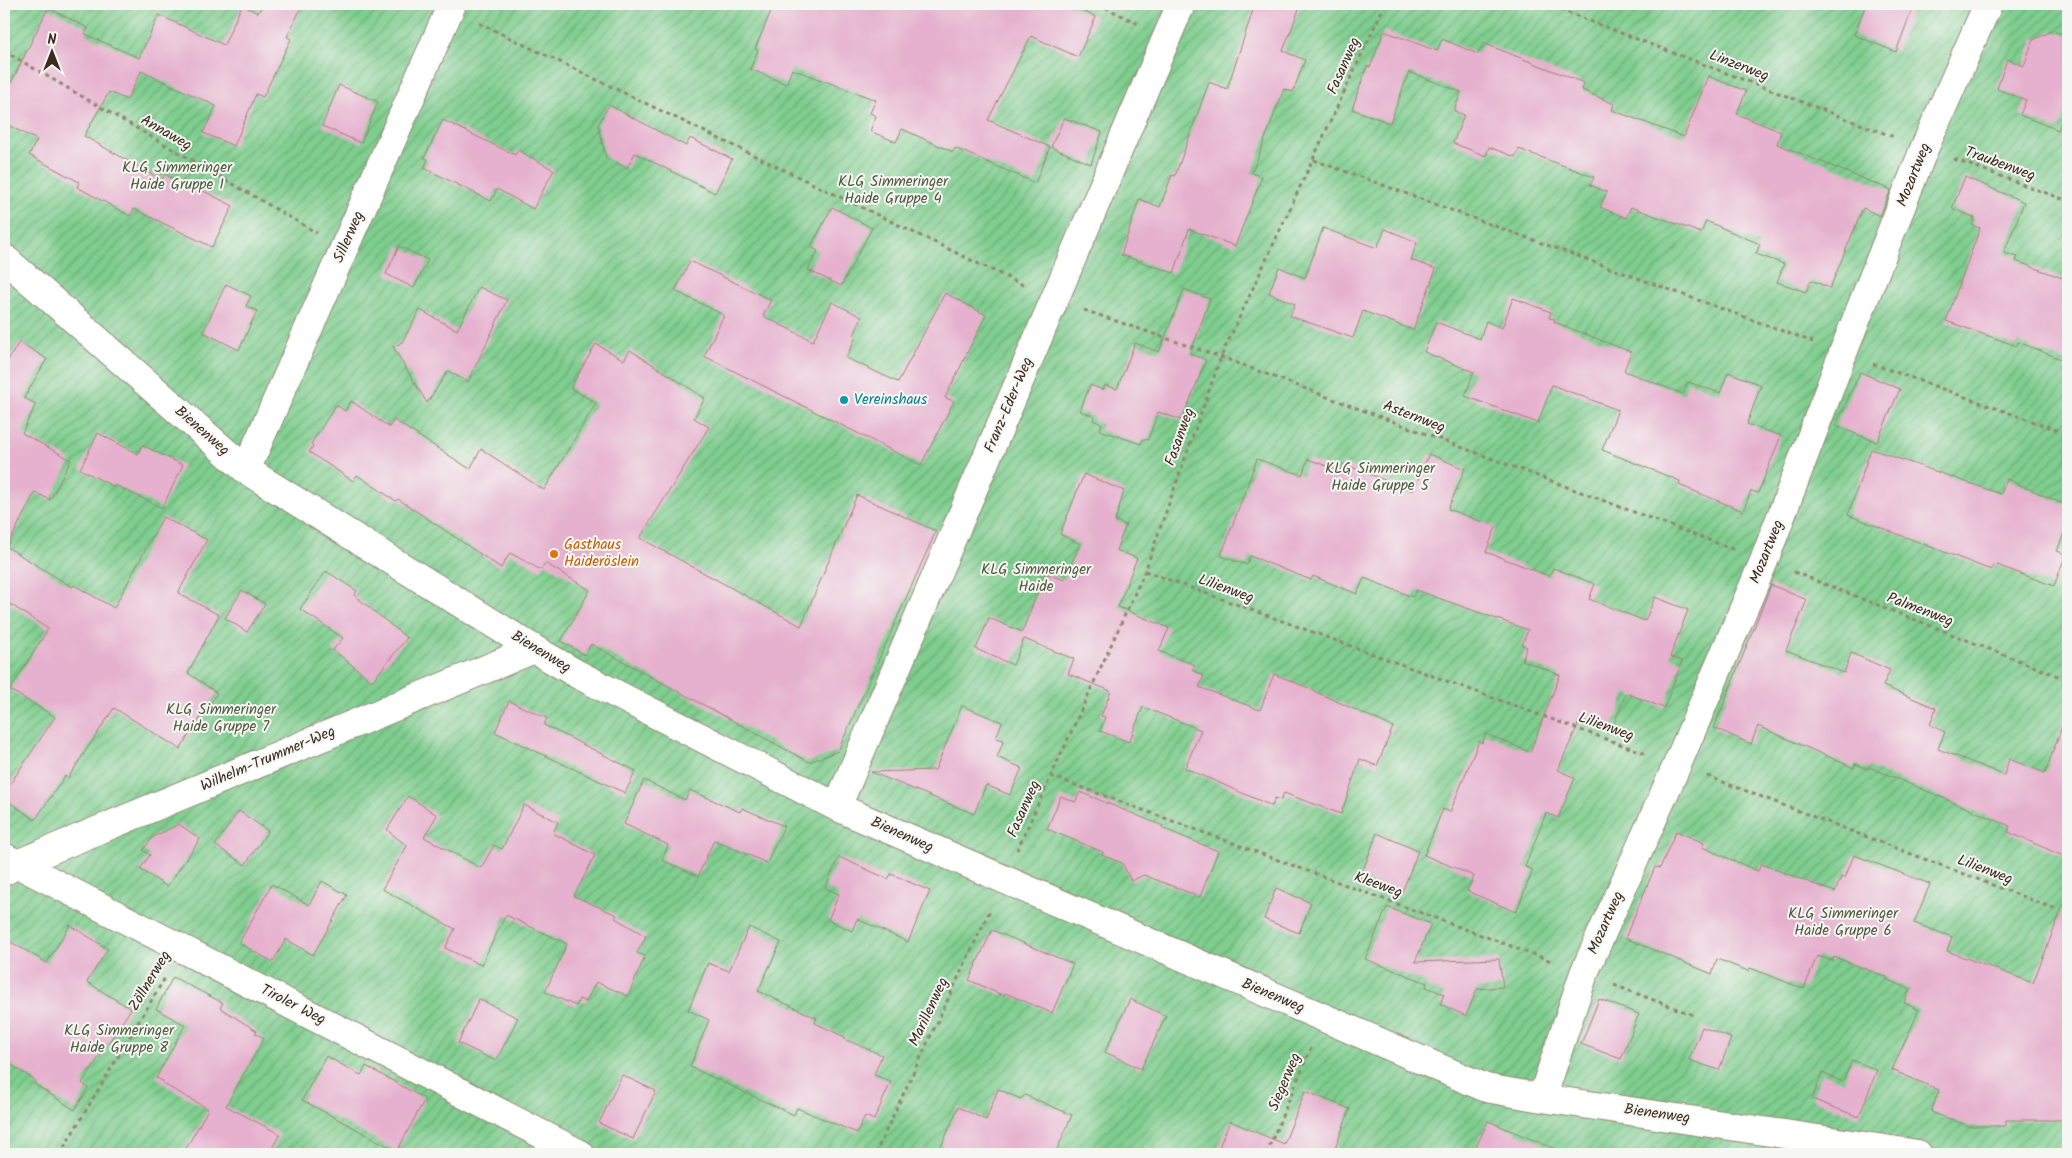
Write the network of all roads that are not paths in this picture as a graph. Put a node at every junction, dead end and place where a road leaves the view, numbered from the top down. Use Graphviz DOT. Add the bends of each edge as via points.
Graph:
graph roads {
  1 [pos="1181,4"];
  2 [pos="1988,4"];
  3 [pos="451,6"];
  4 [pos="4,258"];
  5 [pos="246,470"];
  6 [pos="534,649"];
  7 [pos="837,807"];
  8 [pos="8,864"];
  9 [pos="1542,1098"];
  10 [pos="580,1154"];
  11 [pos="1918,1154"];
  1 -- 7 [label="street, Franz-Eder-Weg"];
  2 -- 9 [label="street, Mozartweg" via="1924,149 1764,561 1584,973"];
  3 -- 5 [label="street, Sillerweg"];
  4 -- 5 [label="street, Bienenweg"];
  5 -- 6 [label="street, Bienenweg"];
  6 -- 7 [label="street, Bienenweg"];
  6 -- 8 [label="street, Wilhelm-Trummer-Weg"];
  7 -- 9 [label="street, Bienenweg" via="1486,1088"];
  8 -- 10 [label="street, Tiroler Weg" via="183,948"];
  9 -- 11 [label="street, Bienenweg"];
}
